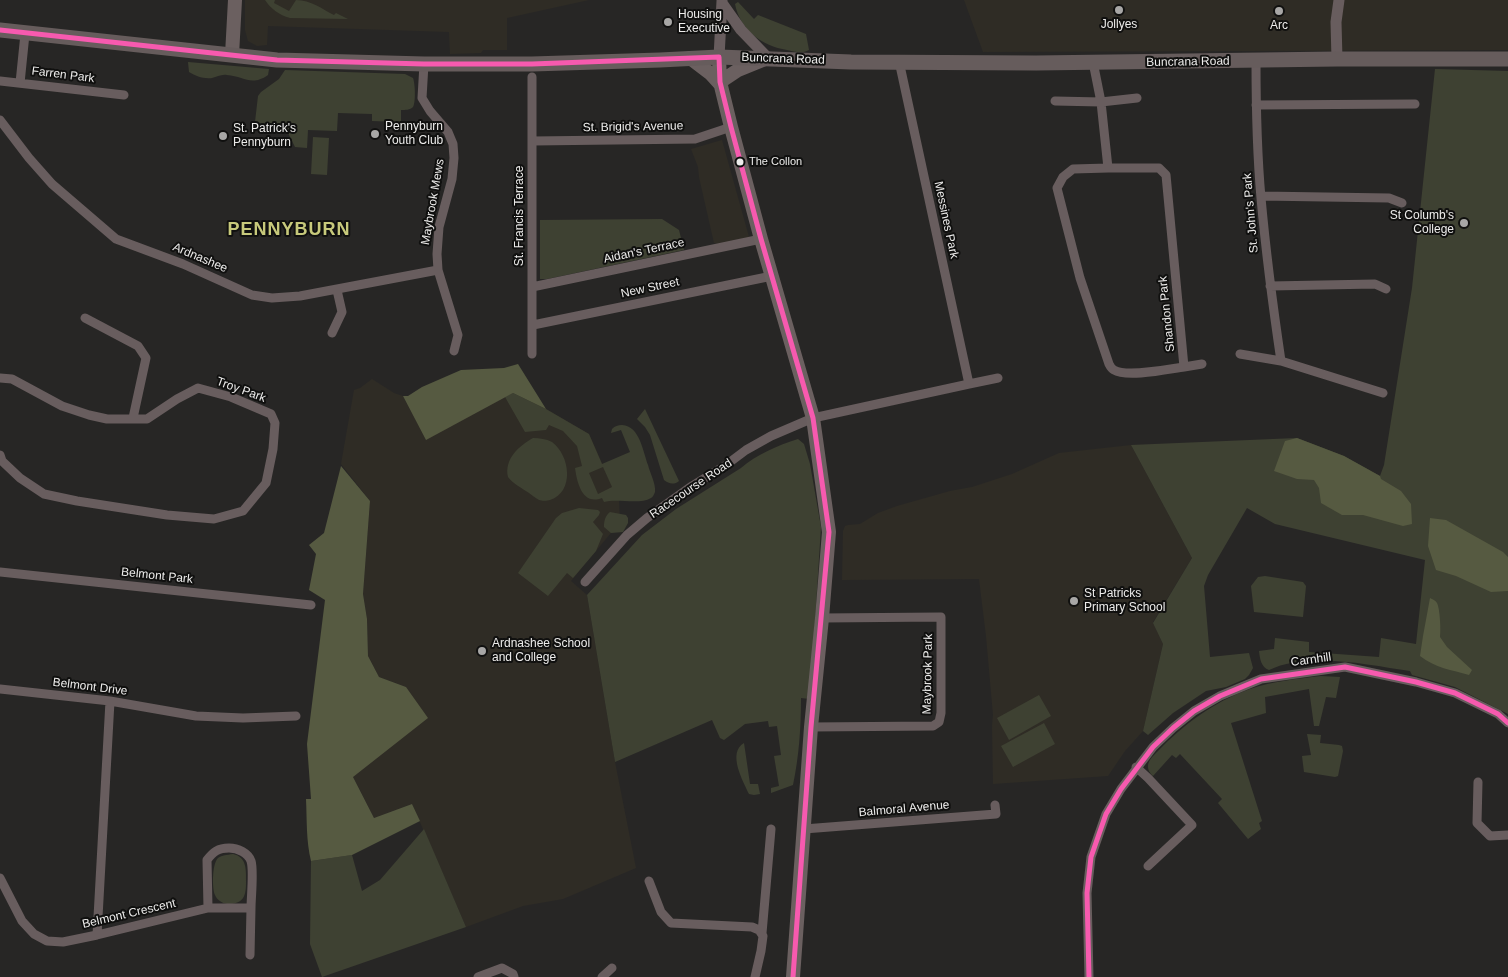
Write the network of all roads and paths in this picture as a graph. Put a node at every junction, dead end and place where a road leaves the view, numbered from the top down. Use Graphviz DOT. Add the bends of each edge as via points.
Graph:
graph roads {
  1 [pos="235,0"];
  2 [pos="1339,0"];
  3 [pos="722,1"];
  4 [pos="0,30"];
  5 [pos="25,34"];
  6 [pos="232,55"];
  7 [pos="719,56"];
  8 [pos="690,58"];
  9 [pos="767,59"];
  10 [pos="1337,59"];
  11 [pos="1508,59"];
  12 [pos="900,61"];
  13 [pos="1256,61"];
  14 [pos="1093,62"];
  15 [pos="424,64"];
  16 [pos="532,77"];
  17 [pos="0,81"];
  18 [pos="20,83"];
  19 [pos="721,84"];
  20 [pos="124,95"];
  21 [pos="1137,98"];
  22 [pos="1055,101"];
  23 [pos="1101,102"];
  24 [pos="1415,104"];
  25 [pos="1256,105"];
  26 [pos="0,120"];
  27 [pos="731,127"];
  28 [pos="532,141"];
  29 [pos="1108,168"];
  30 [pos="1261,196"];
  31 [pos="1402,203"];
  32 [pos="761,239"];
  33 [pos="438,270"];
  34 [pos="772,276"];
  35 [pos="1270,286"];
  36 [pos="532,287"];
  37 [pos="1386,289"];
  38 [pos="337,290"];
  39 [pos="85,318"];
  40 [pos="532,325"];
  41 [pos="332,333"];
  42 [pos="454,351"];
  43 [pos="532,354"];
  44 [pos="1240,354"];
  45 [pos="1280,361"];
  46 [pos="1202,364"];
  47 [pos="1184,367"];
  48 [pos="0,378"];
  49 [pos="998,378"];
  50 [pos="969,384"];
  51 [pos="1383,393"];
  52 [pos="133,418"];
  53 [pos="813,418"];
  54 [pos="0,455"];
  55 [pos="0,572"];
  56 [pos="585,582"];
  57 [pos="312,605"];
  58 [pos="822,618"];
  59 [pos="0,689"];
  60 [pos="110,701"];
  61 [pos="296,716"];
  62 [pos="1508,723"];
  63 [pos="811,727"];
  64 [pos="1136,767"];
  65 [pos="1478,782"];
  66 [pos="996,805"];
  67 [pos="771,829"];
  68 [pos="804,829"];
  69 [pos="1508,835"];
  70 [pos="1148,866"];
  71 [pos="0,878"];
  72 [pos="649,880"];
  73 [pos="208,908"];
  74 [pos="251,908"];
  75 [pos="762,933"];
  76 [pos="97,935"];
  77 [pos="250,955"];
  78 [pos="612,968"];
  79 [pos="478,977"];
  80 [pos="514,977"];
  81 [pos="602,977"];
  82 [pos="755,977"];
  83 [pos="793,977"];
  84 [pos="1089,977"];
  1 -- 6 [label="main road"];
  2 -- 10 [label="street"];
  3 -- 7 [label="street"];
  3 -- 9 [label="street" via="741,30"];
  4 -- 5 [label="highway, Buncrana Road"];
  5 -- 6 [label="highway, Buncrana Road"];
  5 -- 18 [label="street"];
  6 -- 15 [label="highway, Buncrana Road" via="277,60"];
  7 -- 8 [label="highway, Buncrana Road"];
  7 -- 9 [label="highway, Buncrana Road"];
  7 -- 19 [label="main road"];
  8 -- 15 [label="highway, Buncrana Road"];
  8 -- 19 [label="main road"];
  9 -- 12 [label="highway, Buncrana Road"];
  9 -- 19 [label="main road" via="738,70"];
  10 -- 11 [label="highway, Buncrana Road"];
  10 -- 13 [label="highway, Buncrana Road"];
  12 -- 14 [label="highway, Buncrana Road"];
  12 -- 50 [label="street, Messines Park"];
  13 -- 14 [label="highway, Buncrana Road"];
  13 -- 25 [label="street, St. John's Park"];
  14 -- 23 [label="street"];
  15 -- 33 [label="street, Maybrook Mews" via="422,98 448,132 454,158 452,179 439,227"];
  16 -- 28 [label="street, St. Francis Terrace"];
  17 -- 18 [label="street, Farren Park"];
  18 -- 20 [label="street, Farren Park"];
  19 -- 27 [label="main road"];
  21 -- 23 [label="street"];
  22 -- 23 [label="street"];
  23 -- 29 [label="street"];
  24 -- 25 [label="street"];
  25 -- 30 [label="street, St. John's Park"];
  26 -- 38 [label="street, Ardnashee" via="52,184 116,238 252,294 272,298"];
  27 -- 28 [label="street, St. Brigid's Avenue" via="695,139"];
  27 -- 32 [label="main road"];
  28 -- 36 [label="street, St. Francis Terrace"];
  29 -- 47 [label="street, Shandon Park" via="1159,168 1166,176"];
  29 -- 47 [label="street, Shandon Park" via="1073,170 1063,177 1057,188 1080,278 1109,364 1113,370 1123,373"];
  30 -- 31 [label="street" via="1389,198"];
  30 -- 35 [label="street, St. John's Park"];
  32 -- 34 [label="main road"];
  32 -- 36 [label="street, Aidan's Terrace"];
  33 -- 38 [label="street, Ardnashee"];
  33 -- 42 [label="street, Maybrook Mews" via="458,336"];
  34 -- 40 [label="street, New Street"];
  34 -- 53 [label="main road"];
  35 -- 37 [label="street" via="1375,284"];
  35 -- 45 [label="street, St. John's Park"];
  36 -- 40 [label="street, St. Francis Terrace"];
  38 -- 41 [label="street" via="342,312"];
  39 -- 52 [label="street" via="138,346 146,358"];
  40 -- 43 [label="street, St. Francis Terrace"];
  44 -- 45 [label="street"];
  45 -- 51 [label="street"];
  46 -- 47 [label="street"];
  48 -- 52 [label="street, Troy Park" via="12,379 62,406 89,415 107,419"];
  49 -- 50 [label="street"];
  50 -- 53 [label="street"];
  52 -- 54 [label="street, Troy Park" via="147,419 198,388 231,397 271,414 276,423 266,483 243,511 214,519 167,515 44,494 20,478"];
  53 -- 56 [label="street, Racecourse Road" via="746,450 668,502 627,535"];
  53 -- 58 [label="main road" via="828,532"];
  55 -- 57 [label="street, Belmont Park"];
  58 -- 63 [label="main road"];
  58 -- 63 [label="street, Maybrook Park" via="941,616 941,713 939,722 933,726"];
  59 -- 60 [label="street, Belmont Drive"];
  60 -- 61 [label="street, Belmont Drive" via="177,713 243,718"];
  60 -- 76 [label="street"];
  62 -- 64 [label="street, Carnhill" via="1498,714 1455,693 1345,667 1261,679 1220,696 1173,728"];
  63 -- 68 [label="main road"];
  64 -- 70 [label="street" via="1192,825"];
  64 -- 84 [label="street, Carnhill" via="1106,814 1091,857 1087,893"];
  65 -- 69 [label="street" via="1477,823 1490,836"];
  66 -- 68 [label="street, Balmoral Avenue" via="996,814"];
  67 -- 75 [label="street"];
  68 -- 83 [label="main road"];
  71 -- 76 [label="street, Belmont Crescent" via="22,921 34,934 63,942"];
  72 -- 75 [label="street" via="661,912 670,923 752,926"];
  73 -- 74 [label="street, Belmont Crescent"];
  73 -- 74 [label="street" via="207,860 214,851 228,848 239,849 251,861"];
  73 -- 76 [label="street, Belmont Crescent"];
  74 -- 77 [label="street"];
  75 -- 82 [label="street"];
  78 -- 81 [label="street"];
  79 -- 80 [label="street" via="502,968"];
}
